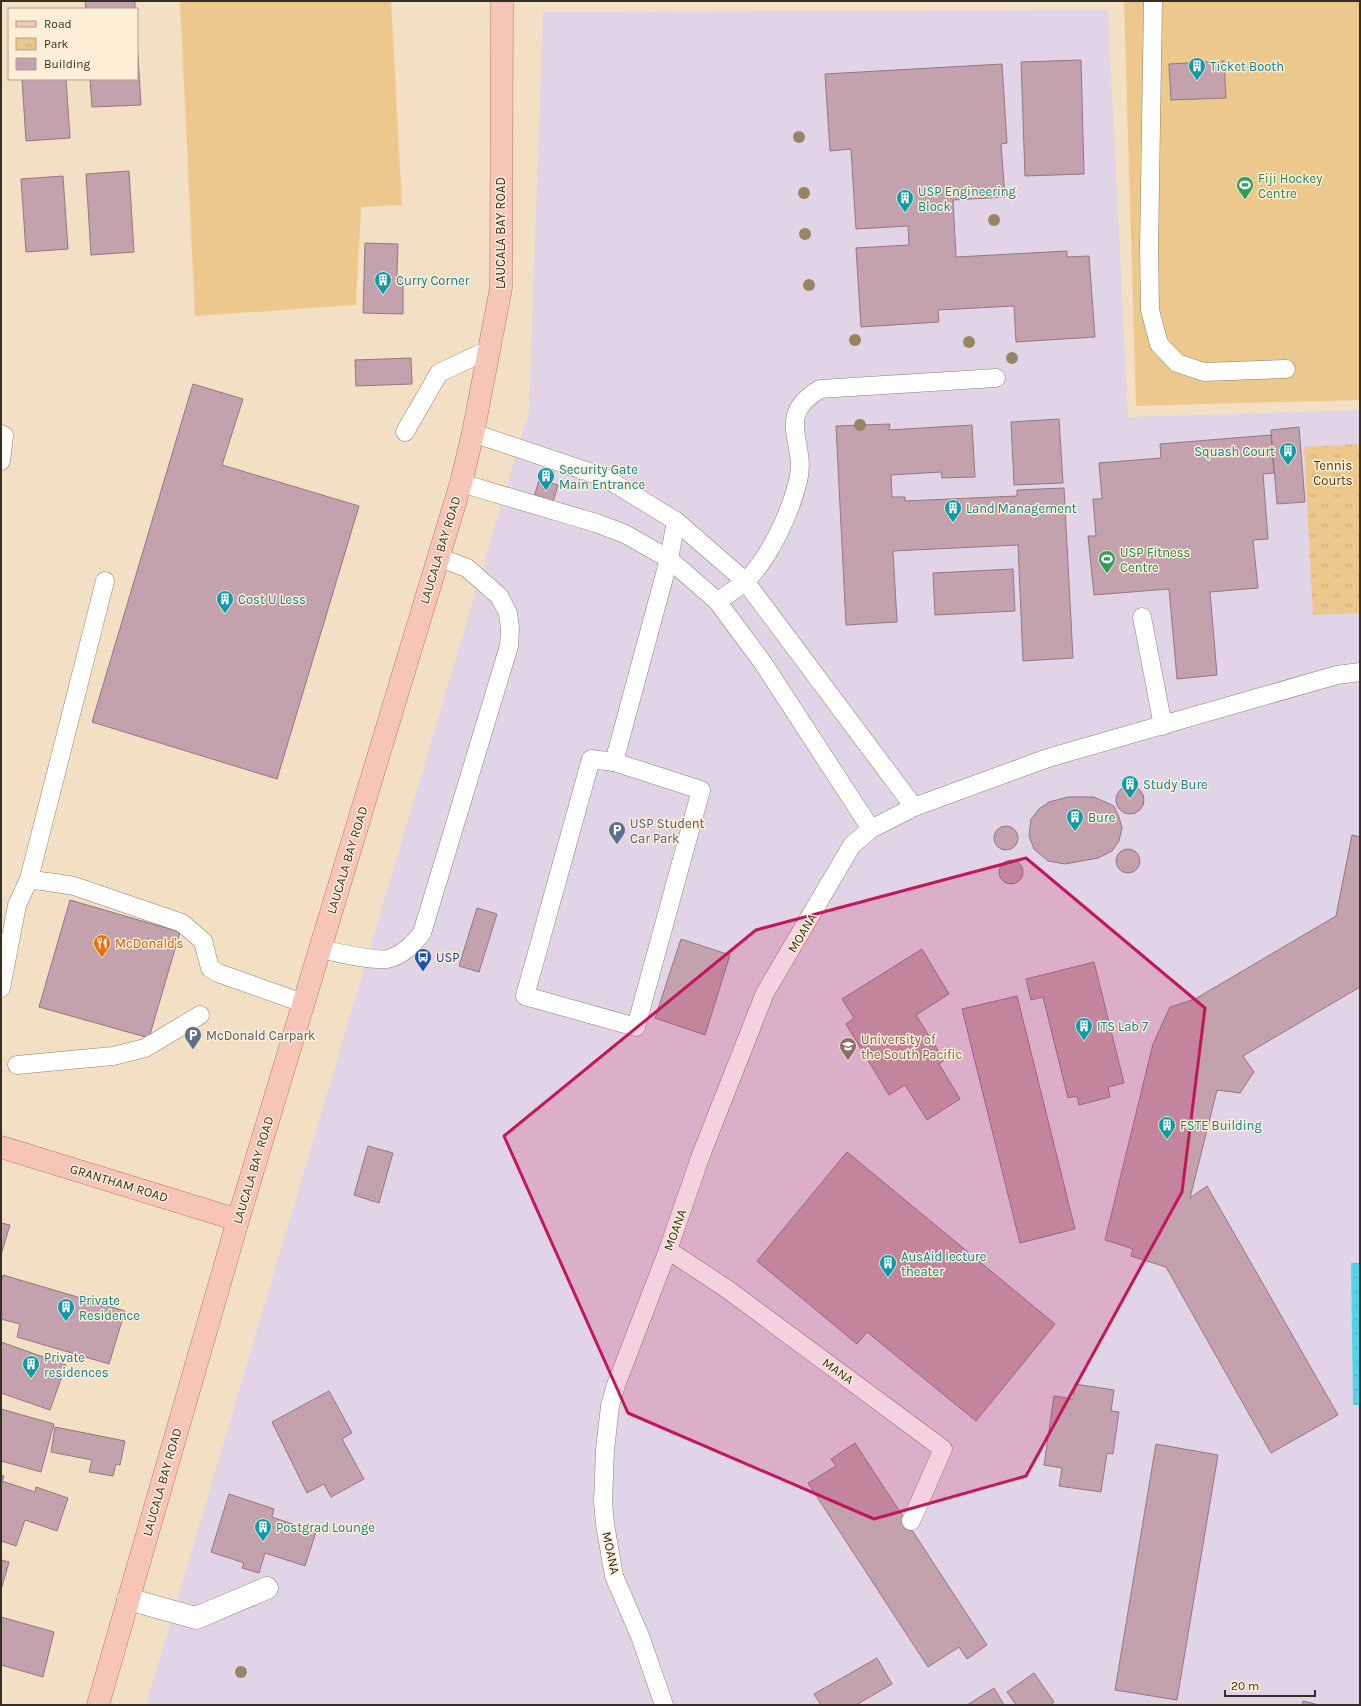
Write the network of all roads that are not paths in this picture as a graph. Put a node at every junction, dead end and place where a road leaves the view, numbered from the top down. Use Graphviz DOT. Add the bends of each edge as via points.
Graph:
graph roads {
  1 [pos="502,1"];
  2 [pos="1153,1"];
  3 [pos="490,349"];
  4 [pos="1286,369"];
  5 [pos="996,378"];
  6 [pos="405,432"];
  7 [pos="474,433"];
  8 [pos="1,434"];
  9 [pos="1,461"];
  10 [pos="461,483"];
  11 [pos="676,521"];
  12 [pos="438,557"];
  13 [pos="669,559"];
  14 [pos="105,581"];
  15 [pos="745,581"];
  16 [pos="717,601"];
  17 [pos="1142,617"];
  18 [pos="1360,672"];
  19 [pos="1164,726"];
  20 [pos="614,762"];
  21 [pos="914,807"];
  22 [pos="871,829"];
  23 [pos="29,878"];
  24 [pos="320,949"];
  25 [pos="1,988"];
  26 [pos="303,1003"];
  27 [pos="200,1015"];
  28 [pos="17,1065"];
  29 [pos="1,1147"];
  30 [pos="238,1220"];
  31 [pos="668,1250"];
  32 [pos="911,1521"];
  33 [pos="267,1588"];
  34 [pos="128,1600"];
  35 [pos="98,1705"];
  36 [pos="664,1705"];
  1 -- 3 [label="main road, LAUCALA BAY ROAD" via="501,288"];
  2 -- 4 [label="lane" via="1150,310 1159,344 1177,363 1204,372"];
  3 -- 6 [label="lane" via="439,373"];
  3 -- 7 [label="main road, LAUCALA BAY ROAD"];
  5 -- 15 [label="lane" via="820,389 807,396 797,411 793,426 799,453 799,479 791,507 778,534"];
  7 -- 10 [label="main road, LAUCALA BAY ROAD"];
  7 -- 11 [label="lane" via="604,477"];
  8 -- 9 [label="lane" via="4,436"];
  10 -- 12 [label="main road, LAUCALA BAY ROAD"];
  10 -- 13 [label="lane" via="596,523 626,534"];
  11 -- 13 [label="lane"];
  11 -- 15 [label="lane"];
  12 -- 24 [label="main road, LAUCALA BAY ROAD"];
  12 -- 24 [label="lane" via="467,568 499,596 508,613 509,646 422,933 411,947 390,959"];
  13 -- 16 [label="lane"];
  13 -- 20 [label="lane"];
  14 -- 23 [label="lane"];
  15 -- 16 [label="lane"];
  15 -- 21 [label="lane"];
  16 -- 22 [label="lane" via="767,670"];
  17 -- 19 [label="lane"];
  18 -- 19 [label="lane, MOANA" via="1337,675"];
  19 -- 21 [label="lane, MOANA" via="1048,758"];
  20 -- 20 [label="lane" via="702,790 636,1027 526,996 591,759"];
  21 -- 22 [label="lane, MOANA"];
  22 -- 31 [label="lane, MOANA" via="852,845 765,993 701,1155"];
  23 -- 25 [label="lane" via="18,905"];
  23 -- 26 [label="lane" via="74,886 182,923 202,941 210,968"];
  24 -- 26 [label="main road, LAUCALA BAY ROAD"];
  26 -- 30 [label="main road, LAUCALA BAY ROAD"];
  27 -- 28 [label="lane" via="145,1048 113,1056"];
  29 -- 30 [label="main road, GRANTHAM ROAD"];
  30 -- 34 [label="main road, LAUCALA BAY ROAD"];
  31 -- 32 [label="lane, MANA" via="728,1290 943,1449"];
  31 -- 36 [label="lane, MOANA" via="638,1324 612,1399 606,1430 603,1502 614,1576 640,1636"];
  33 -- 34 [label="street" via="196,1618"];
  34 -- 35 [label="main road, LAUCALA BAY ROAD"];
}
